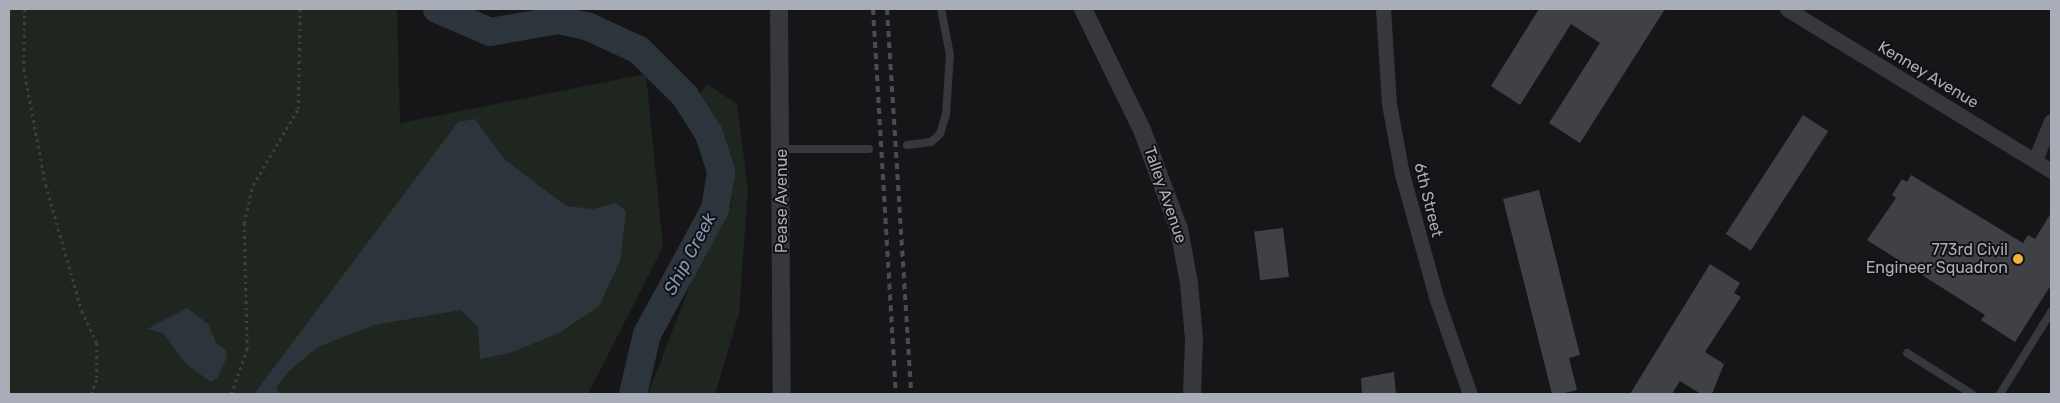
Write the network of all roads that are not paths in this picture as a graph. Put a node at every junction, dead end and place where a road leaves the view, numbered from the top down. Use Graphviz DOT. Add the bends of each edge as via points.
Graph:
graph roads {
  1 [pos="779,9"];
  2 [pos="941,9"];
  3 [pos="1083,9"];
  4 [pos="1383,9"];
  5 [pos="1787,9"];
  6 [pos="2051,121"];
  7 [pos="907,144"];
  8 [pos="869,148"];
  9 [pos="782,149"];
  10 [pos="2034,160"];
  11 [pos="2051,170"];
  12 [pos="2051,312"];
  13 [pos="1907,353"];
  14 [pos="782,394"];
  15 [pos="1192,394"];
  16 [pos="1470,394"];
  17 [pos="1972,394"];
  18 [pos="2000,394"];
  1 -- 9 [label="street, Pease Avenue"];
  2 -- 7 [label="lane" via="950,55 946,114 940,134 931,142"];
  3 -- 15 [label="street, Talley Avenue" via="1142,130 1179,229 1190,282 1194,339"];
  4 -- 16 [label="street, 6th Street" via="1389,104 1402,174 1437,300"];
  5 -- 10 [label="street, Kenney Avenue"];
  6 -- 10 [label="street"];
  8 -- 9 [label="lane"];
  9 -- 14 [label="street, Pease Avenue"];
  10 -- 11 [label="street, Kenney Avenue"];
  12 -- 18 [label="lane"];
  13 -- 17 [label="lane"];
}
